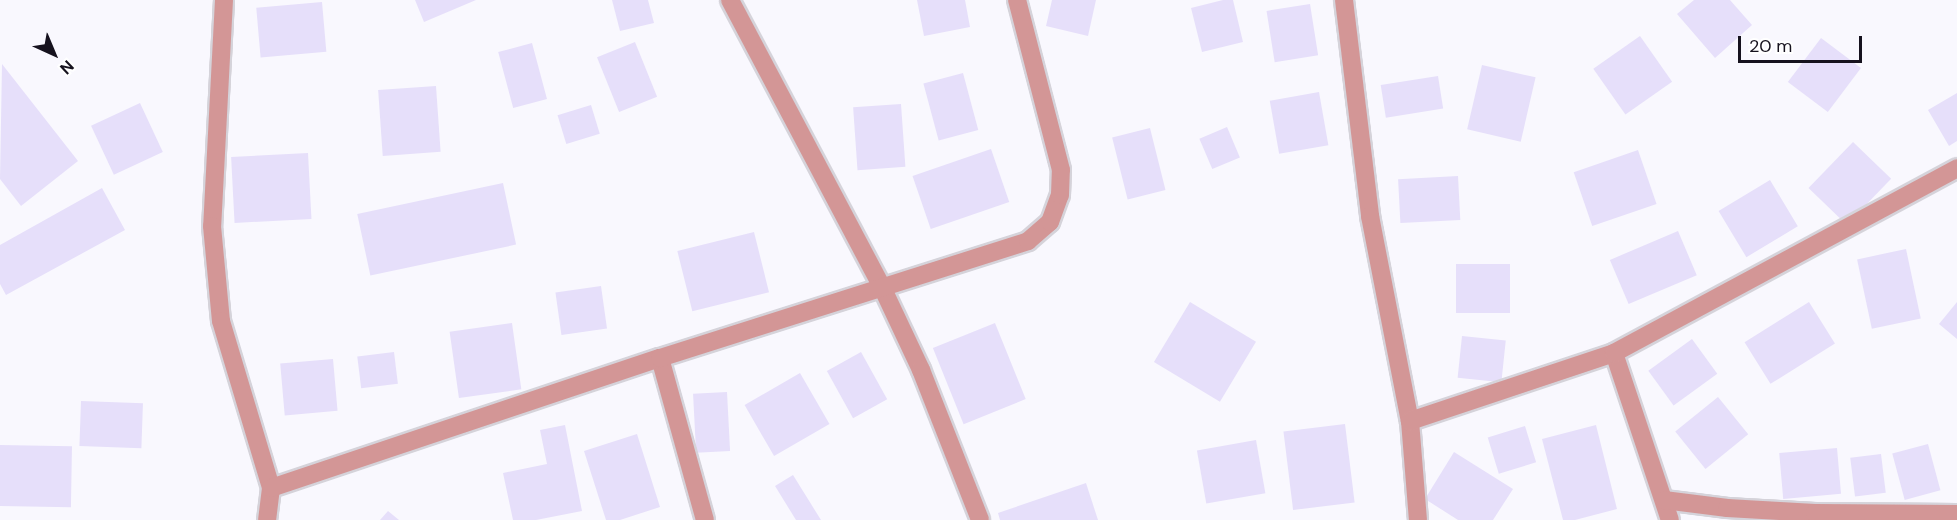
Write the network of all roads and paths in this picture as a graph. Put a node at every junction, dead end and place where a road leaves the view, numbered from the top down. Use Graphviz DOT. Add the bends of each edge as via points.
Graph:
graph roads {
  1 [pos="224,0"];
  2 [pos="730,0"];
  3 [pos="1017,0"];
  4 [pos="1344,0"];
  5 [pos="1957,168"];
  6 [pos="882,287"];
  7 [pos="1614,353"];
  8 [pos="660,358"];
  9 [pos="1410,421"];
  10 [pos="271,488"];
  11 [pos="1664,500"];
  12 [pos="1957,514"];
  13 [pos="267,520"];
  14 [pos="705,520"];
  15 [pos="980,520"];
  16 [pos="1418,520"];
  17 [pos="1670,520"];
  1 -- 10 [label="street" via="212,226 221,321"];
  2 -- 6 [label="street"];
  3 -- 6 [label="street" via="1061,170 1060,195 1050,222 1028,241"];
  4 -- 9 [label="street" via="1370,216"];
  5 -- 7 [label="street"];
  6 -- 8 [label="street"];
  6 -- 15 [label="street" via="921,370"];
  7 -- 9 [label="street"];
  7 -- 11 [label="street"];
  8 -- 10 [label="street"];
  8 -- 14 [label="street"];
  9 -- 16 [label="street"];
  10 -- 13 [label="street"];
  11 -- 12 [label="street" via="1815,513"];
  11 -- 17 [label="street"];
}
